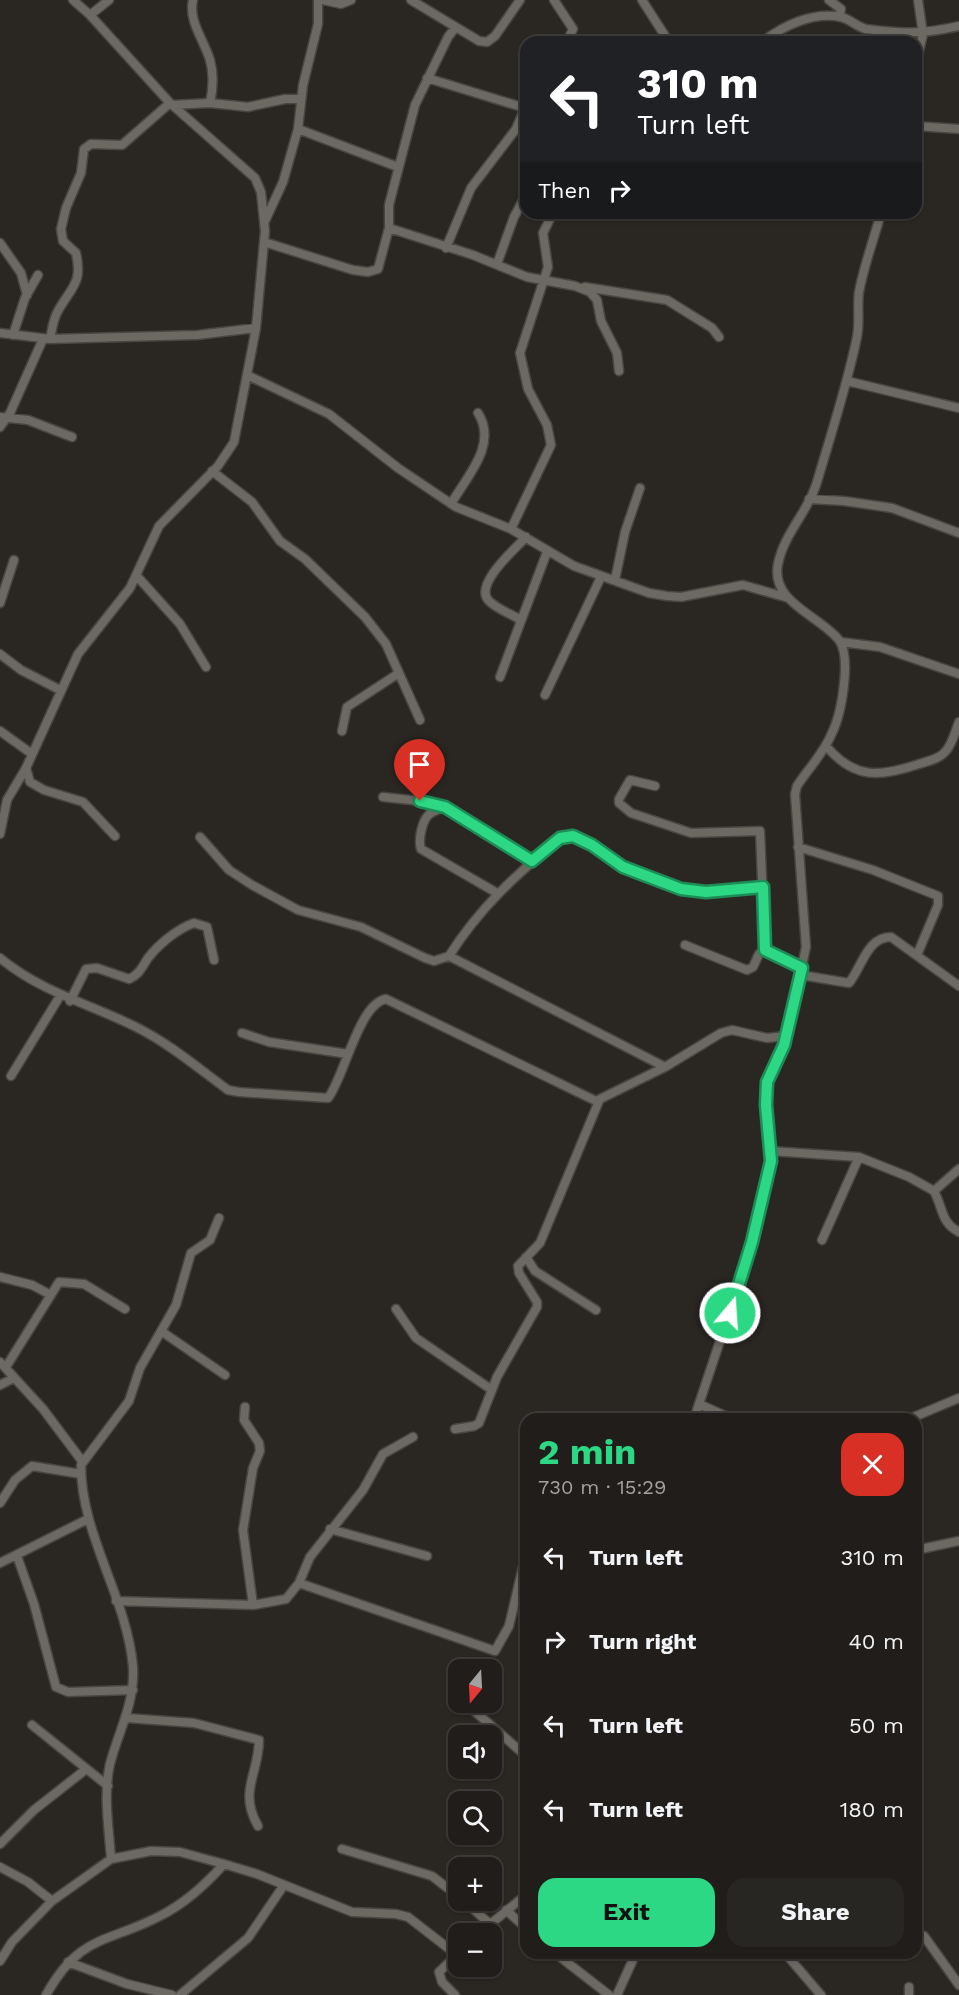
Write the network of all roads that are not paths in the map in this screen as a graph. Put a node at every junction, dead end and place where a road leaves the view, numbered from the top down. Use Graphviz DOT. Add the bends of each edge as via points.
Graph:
graph roads {
  1 [pos="73,0"];
  2 [pos="109,0"];
  3 [pos="193,0"];
  4 [pos="318,0"];
  5 [pos="323,0"];
  6 [pos="351,0"];
  7 [pos="411,0"];
  8 [pos="520,0"];
  9 [pos="554,0"];
  10 [pos="642,0"];
  11 [pos="829,0"];
  12 [pos="918,0"];
  13 [pos="90,15"];
  14 [pos="839,17"];
  15 [pos="959,26"];
  16 [pos="455,28"];
  17 [pos="923,34"];
  18 [pos="570,36"];
  19 [pos="665,36"];
  20 [pos="772,36"];
  21 [pos="922,38"];
  22 [pos="427,78"];
  23 [pos="301,99"];
  24 [pos="210,103"];
  25 [pos="171,104"];
  26 [pos="520,104"];
  27 [pos="520,120"];
  28 [pos="922,126"];
  29 [pos="298,129"];
  30 [pos="959,129"];
  31 [pos="398,167"];
  32 [pos="520,206"];
  33 [pos="550,219"];
  34 [pos="879,219"];
  35 [pos="265,221"];
  36 [pos="389,228"];
  37 [pos="264,242"];
  38 [pos="0,243"];
  39 [pos="446,248"];
  40 [pos="497,264"];
  41 [pos="38,275"];
  42 [pos="544,281"];
  43 [pos="576,286"];
  44 [pos="27,295"];
  45 [pos="256,328"];
  46 [pos="0,333"];
  47 [pos="13,335"];
  48 [pos="719,337"];
  49 [pos="46,339"];
  50 [pos="619,371"];
  51 [pos="249,376"];
  52 [pos="847,381"];
  53 [pos="959,408"];
  54 [pos="478,413"];
  55 [pos="3,418"];
  56 [pos="0,427"];
  57 [pos="72,436"];
  58 [pos="212,471"];
  59 [pos="640,488"];
  60 [pos="809,499"];
  61 [pos="451,504"];
  62 [pos="511,529"];
  63 [pos="959,533"];
  64 [pos="526,537"];
  65 [pos="547,552"];
  66 [pos="14,561"];
  67 [pos="136,574"];
  68 [pos="601,577"];
  69 [pos="615,580"];
  70 [pos="786,597"];
  71 [pos="0,603"];
  72 [pos="521,620"];
  73 [pos="841,642"];
  74 [pos="0,654"];
  75 [pos="206,668"];
  76 [pos="399,673"];
  77 [pos="959,674"];
  78 [pos="500,677"];
  79 [pos="60,690"];
  80 [pos="545,695"];
  81 [pos="420,720"];
  82 [pos="959,722"];
  83 [pos="0,731"];
  84 [pos="342,731"];
  85 [pos="826,746"];
  86 [pos="32,754"];
  87 [pos="26,768"];
  88 [pos="655,786"];
  89 [pos="383,797"];
  90 [pos="3,798"];
  91 [pos="445,807"];
  92 [pos="0,834"];
  93 [pos="116,836"];
  94 [pos="200,837"];
  95 [pos="798,847"];
  96 [pos="532,861"];
  97 [pos="763,887"];
  98 [pos="497,893"];
  99 [pos="685,945"];
  100 [pos="765,950"];
  101 [pos="917,954"];
  102 [pos="449,956"];
  103 [pos="0,958"];
  104 [pos="214,960"];
  105 [pos="802,971"];
  106 [pos="959,986"];
  107 [pos="60,996"];
  108 [pos="69,1001"];
  109 [pos="242,1033"];
  110 [pos="787,1036"];
  111 [pos="348,1054"];
  112 [pos="665,1067"];
  113 [pos="11,1076"];
  114 [pos="599,1101"];
  115 [pos="770,1151"];
  116 [pos="859,1157"];
  117 [pos="959,1169"];
  118 [pos="934,1191"];
  119 [pos="219,1218"];
  120 [pos="959,1232"];
  121 [pos="822,1240"];
  122 [pos="526,1257"];
  123 [pos="0,1277"];
  124 [pos="49,1294"];
  125 [pos="125,1309"];
  126 [pos="396,1309"];
  127 [pos="596,1310"];
  128 [pos="160,1331"];
  129 [pos="3,1365"];
  130 [pos="225,1375"];
  131 [pos="14,1378"];
  132 [pos="0,1385"];
  133 [pos="492,1390"];
  134 [pos="959,1398"];
  135 [pos="699,1404"];
  136 [pos="245,1407"];
  137 [pos="696,1413"];
  138 [pos="719,1413"];
  139 [pos="922,1414"];
  140 [pos="455,1428"];
  141 [pos="413,1437"];
  142 [pos="82,1461"];
  143 [pos="81,1474"];
  144 [pos="0,1503"];
  145 [pos="88,1519"];
  146 [pos="330,1529"];
  147 [pos="959,1540"];
  148 [pos="922,1549"];
  149 [pos="16,1556"];
  150 [pos="427,1556"];
  151 [pos="0,1563"];
  152 [pos="520,1581"];
  153 [pos="299,1583"];
  154 [pos="116,1600"];
  155 [pos="253,1605"];
  156 [pos="133,1690"];
  157 [pos="477,1713"];
  158 [pos="127,1718"];
  159 [pos="32,1725"];
  160 [pos="520,1751"];
  161 [pos="85,1770"];
  162 [pos="108,1786"];
  163 [pos="258,1827"];
  164 [pos="0,1844"];
  165 [pos="342,1849"];
  166 [pos="111,1859"];
  167 [pos="224,1864"];
  168 [pos="0,1867"];
  169 [pos="284,1885"];
  170 [pos="448,1888"];
  171 [pos="520,1900"];
  172 [pos="52,1901"];
  173 [pos="506,1910"];
  174 [pos="475,1911"];
  175 [pos="489,1923"];
  176 [pos="520,1923"];
  177 [pos="924,1936"];
  178 [pos="448,1947"];
  179 [pos="563,1959"];
  180 [pos="633,1959"];
  181 [pos="791,1959"];
  182 [pos="0,1960"];
  183 [pos="68,1962"];
  184 [pos="448,1963"];
  185 [pos="959,1985"];
  186 [pos="46,1995"];
  187 [pos="172,1995"];
  188 [pos="180,1995"];
  189 [pos="454,1995"];
  190 [pos="609,1995"];
  191 [pos="617,1995"];
  192 [pos="821,1995"];
  1 -- 13 [label="street"];
  2 -- 13 [label="street"];
  3 -- 24 [label="street" via="192,15 210,60"];
  4 -- 23 [label="street" via="318,24"];
  5 -- 6 [label="street" via="341,4"];
  7 -- 16 [label="street"];
  8 -- 16 [label="street" via="487,42"];
  9 -- 18 [label="street" via="573,29"];
  10 -- 19 [label="street"];
  11 -- 14 [label="street" via="841,9"];
  12 -- 17 [label="street"];
  13 -- 25 [label="street"];
  14 -- 17 [label="street" via="862,28"];
  14 -- 20 [label="street" via="806,19"];
  15 -- 17 [label="street"];
  16 -- 22 [label="street"];
  17 -- 21 [label="street"];
  22 -- 26 [label="street"];
  22 -- 31 [label="street" via="415,105"];
  23 -- 24 [label="street" via="248,107"];
  23 -- 29 [label="street"];
  24 -- 25 [label="street"];
  25 -- 35 [label="street" via="255,178"];
  25 -- 49 [label="street" via="122,145 91,144 84,149 81,173 66,208 61,234 76,253 76,281"];
  27 -- 39 [label="street" via="471,188"];
  28 -- 30 [label="street"];
  29 -- 31 [label="street"];
  29 -- 35 [label="street" via="275,205"];
  31 -- 36 [label="street" via="388,205"];
  32 -- 40 [label="street"];
  33 -- 42 [label="street" via="543,233 548,263"];
  34 -- 52 [label="street" via="860,287 857,335"];
  35 -- 37 [label="street"];
  36 -- 37 [label="street" via="380,266 368,272"];
  36 -- 39 [label="street"];
  37 -- 45 [label="street"];
  38 -- 44 [label="street" via="21,273"];
  39 -- 40 [label="street"];
  40 -- 42 [label="street"];
  41 -- 44 [label="street"];
  42 -- 43 [label="street"];
  42 -- 62 [label="street" via="519,353 528,389 547,424 551,445"];
  43 -- 48 [label="street" via="667,300 712,328"];
  43 -- 50 [label="street" via="597,300 601,321 617,353"];
  44 -- 47 [label="street"];
  45 -- 49 [label="street"];
  45 -- 51 [label="street"];
  46 -- 47 [label="street"];
  47 -- 49 [label="street"];
  49 -- 55 [label="street"];
  51 -- 58 [label="street" via="234,442"];
  51 -- 61 [label="street" via="329,414"];
  52 -- 53 [label="street"];
  52 -- 60 [label="street" via="816,488"];
  54 -- 61 [label="street" via="485,445"];
  55 -- 56 [label="street"];
  55 -- 57 [label="street" via="28,420"];
  58 -- 67 [label="street" via="159,526"];
  58 -- 76 [label="street" via="252,502 280,542 301,554 365,617 386,644"];
  59 -- 69 [label="street"];
  60 -- 63 [label="street" via="892,508"];
  60 -- 70 [label="street" via="777,565 778,581"];
  61 -- 62 [label="street"];
  62 -- 64 [label="street"];
  64 -- 65 [label="street"];
  64 -- 72 [label="street" via="484,587 490,602"];
  65 -- 68 [label="street"];
  65 -- 72 [label="street"];
  66 -- 71 [label="street"];
  67 -- 75 [label="street" via="180,624"];
  67 -- 79 [label="street" via="130,588 85,642"];
  68 -- 69 [label="street"];
  68 -- 80 [label="street"];
  69 -- 70 [label="street" via="667,596 743,585"];
  70 -- 73 [label="street"];
  72 -- 78 [label="street"];
  73 -- 77 [label="street" via="880,647"];
  73 -- 85 [label="street" via="845,661 843,691"];
  74 -- 79 [label="street"];
  76 -- 81 [label="street"];
  76 -- 84 [label="street" via="347,706"];
  79 -- 86 [label="street"];
  82 -- 85 [label="street" via="945,753 891,772 854,769 839,762"];
  83 -- 86 [label="street"];
  85 -- 95 [label="street" via="797,786"];
  86 -- 87 [label="street"];
  87 -- 90 [label="street"];
  87 -- 93 [label="street" via="30,782 83,802"];
  88 -- 97 [label="street" via="630,780 619,803 631,813 691,834 760,831"];
  89 -- 91 [label="street"];
  90 -- 92 [label="street"];
  91 -- 96 [label="street"];
  91 -- 98 [label="street" via="432,811 426,818 419,842 421,849"];
  94 -- 102 [label="street" via="229,870 298,910 361,927 425,958"];
  95 -- 101 [label="street" via="873,870 938,896 935,914"];
  95 -- 105 [label="street" via="806,947"];
  96 -- 97 [label="street" via="560,838 573,836 623,867 681,889 706,892"];
  96 -- 98 [label="street"];
  97 -- 100 [label="street"];
  98 -- 102 [label="street"];
  99 -- 100 [label="street" via="747,970"];
  100 -- 105 [label="street"];
  101 -- 105 [label="street" via="891,937 882,937 869,949 849,983"];
  101 -- 106 [label="street"];
  102 -- 112 [label="street"];
  103 -- 107 [label="street"];
  104 -- 108 [label="street" via="207,927 194,923 164,943 129,979 97,968 86,969"];
  105 -- 110 [label="street"];
  107 -- 108 [label="street"];
  107 -- 113 [label="street"];
  108 -- 111 [label="street" via="159,1040 233,1092 328,1098"];
  109 -- 111 [label="street" via="269,1042"];
  110 -- 112 [label="street" via="767,1038 732,1030"];
  110 -- 115 [label="street" via="767,1082"];
  111 -- 114 [label="street" via="377,1002 386,999 589,1100"];
  112 -- 114 [label="street"];
  114 -- 122 [label="street" via="545,1233 534,1252"];
  115 -- 116 [label="street"];
  115 -- 135 [label="street" via="770,1170 752,1242"];
  116 -- 118 [label="street"];
  116 -- 121 [label="street"];
  117 -- 118 [label="street"];
  118 -- 120 [label="street" via="944,1220"];
  119 -- 128 [label="street" via="210,1240 191,1253 183,1289"];
  122 -- 127 [label="street" via="535,1271"];
  122 -- 133 [label="street" via="518,1269 537,1308"];
  123 -- 124 [label="street"];
  124 -- 125 [label="street" via="59,1282 77,1281"];
  124 -- 129 [label="street"];
  126 -- 133 [label="street" via="416,1338"];
  128 -- 130 [label="street"];
  128 -- 142 [label="street" via="140,1368 129,1401"];
  129 -- 131 [label="street"];
  131 -- 132 [label="street"];
  131 -- 142 [label="street" via="60,1429"];
  133 -- 140 [label="street" via="479,1423"];
  134 -- 139 [label="street"];
  135 -- 137 [label="street"];
  135 -- 138 [label="street"];
  136 -- 155 [label="street" via="244,1420 260,1450 253,1468 243,1530"];
  141 -- 146 [label="street" via="383,1454 354,1504"];
  142 -- 143 [label="street"];
  143 -- 144 [label="street" via="32,1466 15,1480"];
  143 -- 145 [label="street"];
  145 -- 149 [label="street"];
  145 -- 154 [label="street"];
  146 -- 150 [label="street"];
  146 -- 153 [label="street" via="310,1557"];
  147 -- 148 [label="street"];
  149 -- 151 [label="street"];
  149 -- 156 [label="street" via="34,1604 56,1687 68,1692"];
  152 -- 153 [label="street" via="510,1626 495,1651"];
  153 -- 155 [label="street" via="286,1599"];
  154 -- 155 [label="street"];
  154 -- 156 [label="street" via="131,1650"];
  156 -- 158 [label="street"];
  157 -- 160 [label="street"];
  158 -- 162 [label="street" via="110,1765"];
  158 -- 163 [label="street" via="194,1723 259,1740 248,1803"];
  159 -- 161 [label="street"];
  161 -- 162 [label="street"];
  161 -- 164 [label="street" via="34,1810"];
  162 -- 166 [label="street"];
  165 -- 170 [label="street" via="432,1876"];
  166 -- 167 [label="street" via="151,1851"];
  166 -- 172 [label="street"];
  167 -- 169 [label="street"];
  167 -- 183 [label="street" via="162,1916 87,1946"];
  168 -- 172 [label="street" via="21,1877"];
  169 -- 178 [label="street" via="352,1912 408,1917"];
  169 -- 188 [label="street" via="248,1938"];
  171 -- 173 [label="street"];
  172 -- 182 [label="street"];
  173 -- 175 [label="street"];
  173 -- 176 [label="street"];
  174 -- 175 [label="street"];
  177 -- 185 [label="street"];
  179 -- 190 [label="street"];
  180 -- 191 [label="street"];
  181 -- 192 [label="street"];
  183 -- 186 [label="street"];
  183 -- 187 [label="street" via="127,1984"];
  184 -- 189 [label="street" via="439,1977"];
}
